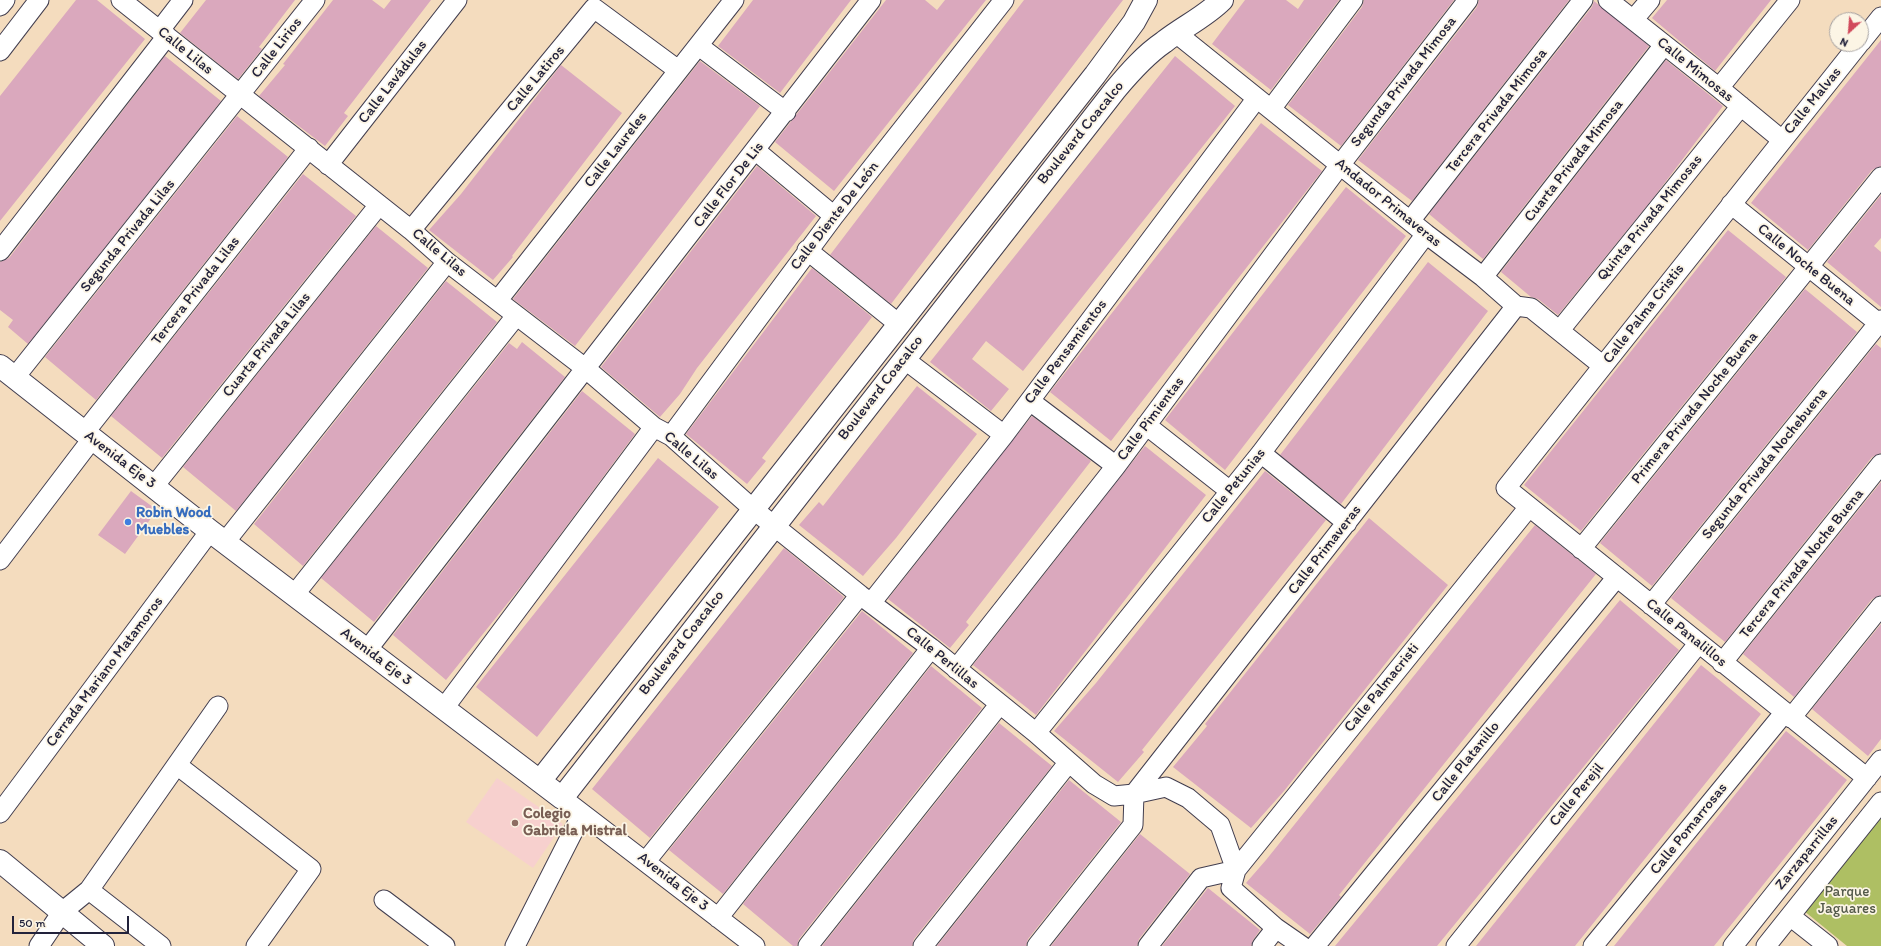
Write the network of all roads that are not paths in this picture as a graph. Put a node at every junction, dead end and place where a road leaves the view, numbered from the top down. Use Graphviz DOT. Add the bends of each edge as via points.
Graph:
graph roads {
  1 [pos="5,0"];
  2 [pos="39,0"];
  3 [pos="121,0"];
  4 [pos="183,0"];
  5 [pos="315,0"];
  6 [pos="457,0"];
  7 [pos="734,0"];
  8 [pos="872,0"];
  9 [pos="1004,0"];
  10 [pos="1146,0"];
  11 [pos="1222,0"];
  12 [pos="1353,0"];
  13 [pos="1468,0"];
  14 [pos="1583,0"];
  15 [pos="1608,0"];
  16 [pos="1650,0"];
  17 [pos="1790,0"];
  18 [pos="0,6"];
  19 [pos="1881,17"];
  20 [pos="1634,20"];
  21 [pos="1869,32"];
  22 [pos="163,33"];
  23 [pos="1176,33"];
  24 [pos="1664,45"];
  25 [pos="699,46"];
  26 [pos="0,51"];
  27 [pos="1853,52"];
  28 [pos="678,70"];
  29 [pos="1719,88"];
  30 [pos="240,95"];
  31 [pos="1264,103"];
  32 [pos="1741,106"];
  33 [pos="786,112"];
  34 [pos="1782,140"];
  35 [pos="309,148"];
  36 [pos="756,150"];
  37 [pos="328,165"];
  38 [pos="1340,165"];
  39 [pos="1881,177"];
  40 [pos="1731,204"];
  41 [pos="379,205"];
  42 [pos="834,216"];
  43 [pos="1410,221"];
  44 [pos="411,230"];
  45 [pos="1426,234"];
  46 [pos="807,250"];
  47 [pos="0,251"];
  48 [pos="447,262"];
  49 [pos="1809,267"];
  50 [pos="1483,277"];
  51 [pos="498,300"];
  52 [pos="1516,306"];
  53 [pos="516,316"];
  54 [pos="1880,323"];
  55 [pos="900,325"];
  56 [pos="1560,330"];
  57 [pos="904,359"];
  58 [pos="1603,366"];
  59 [pos="585,368"];
  60 [pos="8,372"];
  61 [pos="1030,401"];
  62 [pos="1146,425"];
  63 [pos="654,427"];
  64 [pos="1004,435"];
  65 [pos="88,436"];
  66 [pos="671,436"];
  67 [pos="1261,454"];
  68 [pos="1881,464"];
  69 [pos="1116,466"];
  70 [pos="154,486"];
  71 [pos="1506,488"];
  72 [pos="1230,491"];
  73 [pos="1528,507"];
  74 [pos="753,509"];
  75 [pos="1347,523"];
  76 [pos="773,525"];
  77 [pos="218,536"];
  78 [pos="1582,549"];
  79 [pos="0,560"];
  80 [pos="1617,577"];
  81 [pos="294,595"];
  82 [pos="865,599"];
  83 [pos="1652,605"];
  84 [pos="1881,606"];
  85 [pos="1698,644"];
  86 [pos="931,648"];
  87 [pos="367,650"];
  88 [pos="1722,663"];
  89 [pos="956,669"];
  90 [pos="999,705"];
  91 [pos="218,706"];
  92 [pos="444,708"];
  93 [pos="1788,715"];
  94 [pos="1036,733"];
  95 [pos="1881,760"];
  96 [pos="1069,762"];
  97 [pos="177,765"];
  98 [pos="1867,778"];
  99 [pos="540,782"];
  100 [pos="1134,794"];
  101 [pos="562,798"];
  102 [pos="1881,802"];
  103 [pos="0,813"];
  104 [pos="582,814"];
  105 [pos="1881,815"];
  106 [pos="1837,856"];
  107 [pos="0,861"];
  108 [pos="646,861"];
  109 [pos="1236,870"];
  110 [pos="90,890"];
  111 [pos="384,900"];
  112 [pos="62,912"];
  113 [pos="1790,916"];
  114 [pos="718,918"];
  115 [pos="1276,928"];
  116 [pos="517,945"];
  117 [pos="39,946"];
  118 [pos="103,946"];
  119 [pos="161,946"];
  120 [pos="256,946"];
  121 [pos="445,946"];
  122 [pos="755,946"];
  123 [pos="808,946"];
  124 [pos="923,946"];
  125 [pos="1037,946"];
  126 [pos="1148,946"];
  127 [pos="1262,946"];
  128 [pos="1302,946"];
  129 [pos="1315,946"];
  130 [pos="1456,946"];
  131 [pos="1593,946"];
  132 [pos="1733,946"];
  133 [pos="1766,946"];
  134 [pos="1828,946"];
  1 -- 18 [label="street"];
  2 -- 26 [label="street"];
  3 -- 22 [label="street, Calle Lilas"];
  4 -- 22 [label="street"];
  5 -- 30 [label="street, Calle Lirios"];
  6 -- 37 [label="street, Calle Lavádulas"];
  7 -- 25 [label="street, Calle Laureles"];
  8 -- 33 [label="street, Calle Flor De Lis"];
  9 -- 42 [label="street, Calle Diente De León"];
  10 -- 55 [label="main road, Boulevard Coacalco" via="1120,41"];
  11 -- 23 [label="main road, Boulevard Coacalco" via="1212,11"];
  12 -- 31 [label="street, Calle Pensamientos"];
  13 -- 38 [label="street, Segunda Privada Mimosa"];
  14 -- 43 [label="street, Tercera Privada Mimosa"];
  15 -- 20 [label="street, Calle Mimosas"];
  16 -- 20 [label="street"];
  17 -- 29 [label="street"];
  19 -- 21 [label="street, Calle Malvas"];
  20 -- 24 [label="street, Calle Mimosas"];
  22 -- 30 [label="street, Calle Lilas"];
  22 -- 47 [label="street"];
  23 -- 31 [label="street, Andador Primaveras"];
  23 -- 57 [label="main road, Boulevard Coacalco" via="1143,59 1115,90"];
  24 -- 29 [label="street, Calle Mimosas"];
  24 -- 50 [label="street, Cuarta Privada Mimosa"];
  25 -- 28 [label="street, Calle Laureles"];
  25 -- 33 [label="street"];
  27 -- 34 [label="street, Calle Malvas"];
  28 -- 44 [label="street, Calle Latiros" via="594,8"];
  28 -- 51 [label="street, Calle Laureles"];
  29 -- 32 [label="street, Calle Mimosas"];
  30 -- 35 [label="street, Calle Lilas"];
  30 -- 60 [label="street, Segunda Privada Lilas"];
  31 -- 38 [label="street, Andador Primaveras"];
  31 -- 61 [label="street, Calle Pensamientos"];
  32 -- 34 [label="street, Calle Mimosas"];
  32 -- 56 [label="street, Quinta Privada Mimosas"];
  33 -- 36 [label="street, Calle Flor De Lis"];
  34 -- 40 [label="street, Calle Palma Cristis"];
  35 -- 37 [label="street, Calle Lilas"];
  35 -- 65 [label="street, Tercera Privada Lilas"];
  36 -- 42 [label="street"];
  36 -- 59 [label="street, Calle Flor De Lis"];
  37 -- 41 [label="street, Calle Lilas"];
  38 -- 43 [label="street, Andador Primaveras"];
  38 -- 62 [label="street, Calle Pimientas"];
  39 -- 49 [label="street, Primera Privada Noche Buena"];
  40 -- 49 [label="street, Calle Noche Buena"];
  40 -- 58 [label="street, Calle Palma Cristis"];
  41 -- 44 [label="street, Calle Lilas"];
  41 -- 70 [label="street, Cuarta Privada Lilas"];
  42 -- 46 [label="street, Calle Diente De León"];
  43 -- 45 [label="street, Andador Primaveras"];
  44 -- 48 [label="street, Calle Lilas"];
  45 -- 50 [label="street, Andador Primaveras"];
  45 -- 67 [label="street, Calle Petunias"];
  46 -- 55 [label="street"];
  46 -- 66 [label="street, Calle Diente De León"];
  48 -- 51 [label="street, Calle Lilas"];
  48 -- 77 [label="street, Cerrada Mariano Matamoros"];
  49 -- 54 [label="street, Calle Noche Buena"];
  49 -- 78 [label="street, Primera Privada Noche Buena"];
  50 -- 52 [label="street, Andador Primaveras"];
  51 -- 53 [label="street, Calle Lilas"];
  52 -- 56 [label="street, Andador Primaveras" via="1532,308"];
  52 -- 75 [label="street, Calle Primaveras"];
  53 -- 59 [label="street, Calle Lilas"];
  53 -- 81 [label="street"];
  54 -- 83 [label="street, Segunda Privada Nochebuena"];
  55 -- 74 [label="main road, Boulevard Coacalco"];
  56 -- 58 [label="street, Andador Primaveras"];
  57 -- 64 [label="street"];
  57 -- 76 [label="main road, Boulevard Coacalco"];
  58 -- 71 [label="street, Calle Palma Cristis"];
  59 -- 63 [label="street, Calle Lilas"];
  59 -- 87 [label="street, Calle Flor De Lis"];
  60 -- 65 [label="main road, Avenida Eje 3"];
  61 -- 64 [label="street, Calle Pensamientos"];
  61 -- 69 [label="street"];
  62 -- 69 [label="street, Calle Pimientas"];
  62 -- 72 [label="street"];
  63 -- 66 [label="street, Calle Lilas"];
  63 -- 92 [label="street"];
  64 -- 82 [label="street, Calle Pensamientos"];
  65 -- 70 [label="main road, Avenida Eje 3"];
  65 -- 79 [label="street, Tercera Privada Lilas"];
  66 -- 74 [label="street, Calle Lilas"];
  67 -- 72 [label="street, Calle Petunias"];
  67 -- 75 [label="street"];
  68 -- 88 [label="street, Tercera Privada Noche Buena"];
  69 -- 89 [label="street, Calle Pimientas"];
  70 -- 77 [label="main road, Avenida Eje 3"];
  71 -- 73 [label="street, Calle Panalillos"];
  72 -- 94 [label="street, Calle Petunias"];
  73 -- 78 [label="street, Calle Panalillos"];
  73 -- 109 [label="street, Calle Palmacristi"];
  74 -- 76 [label="street, Calle Perlillas"];
  74 -- 99 [label="main road, Boulevard Coacalco"];
  75 -- 100 [label="street, Calle Primaveras"];
  76 -- 82 [label="street, Calle Perlillas"];
  76 -- 101 [label="main road, Boulevard Coacalco"];
  77 -- 81 [label="main road, Avenida Eje 3"];
  77 -- 103 [label="street, Cerrada Mariano Matamoros"];
  78 -- 80 [label="street, Calle Panalillos"];
  80 -- 83 [label="street, Calle Panalillos"];
  80 -- 129 [label="street, Calle Platanillo"];
  81 -- 87 [label="main road, Avenida Eje 3"];
  82 -- 86 [label="street, Calle Perlillas"];
  82 -- 108 [label="street, Calle Pensamientos"];
  83 -- 85 [label="street, Calle Panalillos"];
  84 -- 93 [label="street, Calle Pomarrosas"];
  85 -- 88 [label="street, Calle Panalillos"];
  85 -- 130 [label="street, Calle Perejil"];
  86 -- 89 [label="street, Calle Perlillas"];
  86 -- 114 [label="street"];
  87 -- 92 [label="main road, Avenida Eje 3"];
  88 -- 93 [label="street, Calle Panalillos"];
  89 -- 90 [label="street, Calle Perlillas"];
  90 -- 94 [label="street, Calle Perlillas"];
  90 -- 123 [label="street"];
  91 -- 97 [label="street"];
  92 -- 99 [label="main road, Avenida Eje 3"];
  93 -- 98 [label="street, Calle Panalillos"];
  93 -- 131 [label="street, Calle Pomarrosas"];
  94 -- 96 [label="street, Calle Perlillas"];
  95 -- 98 [label="street, Zarzaparrillas"];
  96 -- 100 [label="street, Calle Perlillas" via="1094,784 1114,796"];
  96 -- 124 [label="street"];
  97 -- 110 [label="street"];
  97 -- 120 [label="street" via="311,869"];
  98 -- 132 [label="street, Zarzaparrillas"];
  99 -- 101 [label="main road, Avenida Eje 3"];
  100 -- 109 [label="street, Calle Perlillas" via="1166,787 1188,798 1220,825"];
  100 -- 125 [label="street" via="1133,825"];
  101 -- 104 [label="street, Avenida Eje 3"];
  102 -- 106 [label="street, Zarzaparrillas"];
  104 -- 108 [label="street, Avenida Eje 3"];
  104 -- 116 [label="street"];
  105 -- 106 [label="street" via="1857,848"];
  106 -- 113 [label="street, Zarzaparrillas"];
  107 -- 112 [label="main road"];
  108 -- 114 [label="street, Avenida Eje 3"];
  109 -- 115 [label="street" via="1231,888"];
  109 -- 126 [label="street" via="1201,878"];
  110 -- 112 [label="street"];
  110 -- 119 [label="street"];
  111 -- 121 [label="street"];
  112 -- 117 [label="street"];
  112 -- 118 [label="main road"];
  113 -- 133 [label="street, Zarzaparrillas"];
  113 -- 134 [label="street"];
  114 -- 122 [label="street, Avenida Eje 3"];
  115 -- 127 [label="street"];
  115 -- 128 [label="street"];
}
